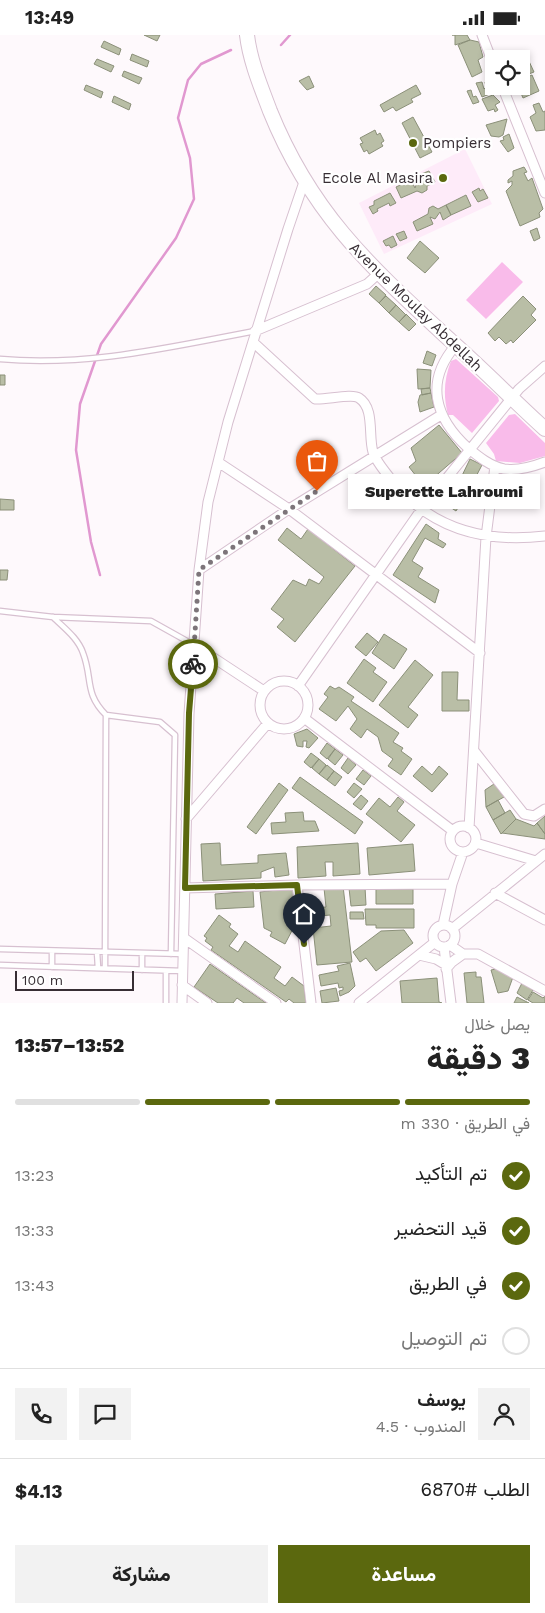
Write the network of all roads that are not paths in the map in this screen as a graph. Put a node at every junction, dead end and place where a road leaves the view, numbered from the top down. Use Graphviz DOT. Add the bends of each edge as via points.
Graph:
graph roads {
  1 [pos="247,35"];
  2 [pos="482,35"];
  3 [pos="488,50"];
  4 [pos="506,95"];
  5 [pos="304,182"];
  6 [pos="545,193"];
  7 [pos="378,274"];
  8 [pos="256,331"];
  9 [pos="253,342"];
  10 [pos="456,345"];
  11 [pos="0,359"];
  12 [pos="545,366"];
  13 [pos="512,398"];
  14 [pos="440,415"];
  15 [pos="545,429"];
  16 [pos="470,449"];
  17 [pos="374,455"];
  18 [pos="545,461"];
  19 [pos="218,462"];
  20 [pos="494,466"];
  21 [pos="289,509"];
  22 [pos="421,510"];
  23 [pos="545,536"];
  24 [pos="486,537"];
  25 [pos="199,570"];
  26 [pos="376,574"];
  27 [pos="0,611"];
  28 [pos="53,617"];
  29 [pos="194,645"];
  30 [pos="480,653"];
  31 [pos="298,685"];
  32 [pos="264,691"];
  33 [pos="106,715"];
  34 [pos="304,718"];
  35 [pos="268,723"];
  36 [pos="475,752"];
  37 [pos="545,809"];
  38 [pos="186,819"];
  39 [pos="469,828"];
  40 [pos="453,831"];
  41 [pos="476,843"];
  42 [pos="463,852"];
  43 [pos="545,854"];
  44 [pos="536,861"];
  45 [pos="452,884"];
  46 [pos="297,885"];
  47 [pos="185,888"];
  48 [pos="495,893"];
  49 [pos="545,920"];
  50 [pos="444,925"];
  51 [pos="452,929"];
  52 [pos="184,938"];
  53 [pos="435,942"];
  54 [pos="447,946"];
  55 [pos="0,949"];
  56 [pos="52,951"];
  57 [pos="97,952"];
  58 [pos="106,952"];
  59 [pos="142,953"];
  60 [pos="171,954"];
  61 [pos="184,954"];
  62 [pos="463,954"];
  63 [pos="419,955"];
  64 [pos="0,965"];
  65 [pos="52,967"];
  66 [pos="446,967"];
  67 [pos="98,968"];
  68 [pos="105,968"];
  69 [pos="142,970"];
  70 [pos="166,971"];
  71 [pos="183,971"];
  72 [pos="182,985"];
  73 [pos="545,991"];
  74 [pos="166,1003"];
  75 [pos="182,1003"];
  76 [pos="207,1003"];
  77 [pos="276,1003"];
  78 [pos="310,1003"];
  79 [pos="359,1003"];
  80 [pos="451,1003"];
  1 -- 5 [label="main road, Avenue Moulay Abdellah" via="262,90"];
  2 -- 3 [label="street"];
  4 -- 6 [label="street"];
  5 -- 7 [label="main road, Avenue Moulay Abdellah" via="341,233"];
  5 -- 8 [label="street"];
  7 -- 8 [label="street" via="367,284"];
  7 -- 10 [label="main road, Avenue Moulay Abdellah"];
  8 -- 9 [label="street"];
  8 -- 11 [label="lane" via="109,358 38,363"];
  9 -- 17 [label="street" via="314,399 353,396 365,402"];
  9 -- 19 [label="street"];
  10 -- 13 [label="main road, Avenue Moulay Abdellah"];
  10 -- 14 [label="street" via="447,354 439,373"];
  12 -- 13 [label="street"];
  13 -- 15 [label="main road, Avenue Moulay Abdellah"];
  13 -- 16 [label="street"];
  14 -- 16 [label="street"];
  14 -- 17 [label="street"];
  16 -- 20 [label="street"];
  16 -- 22 [label="street"];
  17 -- 21 [label="street"];
  17 -- 22 [label="street" via="405,497"];
  18 -- 20 [label="street" via="514,469"];
  19 -- 21 [label="street"];
  19 -- 25 [label="street" via="208,502"];
  20 -- 24 [label="street"];
  21 -- 25 [label="street"];
  21 -- 26 [label="street"];
  22 -- 24 [label="street" via="455,527"];
  22 -- 26 [label="street"];
  23 -- 24 [label="street"];
  24 -- 30 [label="street"];
  25 -- 29 [label="street"];
  26 -- 30 [label="street"];
  26 -- 31 [label="street"];
  27 -- 28 [label="lane"];
  28 -- 29 [label="lane" via="151,621"];
  28 -- 33 [label="lane" via="75,638 83,653 94,703"];
  29 -- 32 [label="street"];
  29 -- 38 [label="street"];
  30 -- 36 [label="street"];
  31 -- 32 [label="street" via="280,681"];
  31 -- 34 [label="street" via="307,698 308,709"];
  32 -- 35 [label="street" via="260,706"];
  33 -- 58 [label="lane"];
  33 -- 60 [label="lane" via="160,722 176,735"];
  34 -- 35 [label="street" via="287,729"];
  34 -- 40 [label="street"];
  35 -- 38 [label="street"];
  36 -- 37 [label="street" via="524,814 534,816"];
  36 -- 39 [label="street"];
  38 -- 47 [label="street"];
  39 -- 40 [label="street"];
  39 -- 41 [label="street" via="475,834"];
  40 -- 42 [label="street" via="452,847"];
  41 -- 42 [label="street" via="471,850"];
  41 -- 44 [label="street"];
  42 -- 45 [label="street"];
  43 -- 44 [label="street"];
  44 -- 48 [label="street"];
  45 -- 46 [label="street"];
  45 -- 50 [label="street"];
  46 -- 47 [label="street"];
  46 -- 78 [label="street"];
  47 -- 52 [label="street"];
  48 -- 49 [label="street"];
  48 -- 51 [label="street"];
  50 -- 51 [label="street"];
  50 -- 53 [label="street" via="435,929 432,936"];
  51 -- 54 [label="street" via="454,939"];
  52 -- 61 [label="street"];
  52 -- 77 [label="street"];
  53 -- 54 [label="street"];
  53 -- 63 [label="street"];
  54 -- 62 [label="street"];
  54 -- 66 [label="street"];
  55 -- 56 [label="lane"];
  56 -- 57 [label="lane"];
  56 -- 65 [label="lane"];
  57 -- 58 [label="lane"];
  57 -- 67 [label="lane"];
  58 -- 59 [label="lane"];
  58 -- 68 [label="lane"];
  59 -- 60 [label="lane"];
  59 -- 69 [label="lane"];
  60 -- 61 [label="lane"];
  61 -- 71 [label="street"];
  62 -- 66 [label="street"];
  62 -- 73 [label="street" via="478,954"];
  63 -- 66 [label="street" via="436,959"];
  63 -- 79 [label="street"];
  64 -- 65 [label="lane"];
  65 -- 67 [label="lane"];
  66 -- 80 [label="street"];
  67 -- 68 [label="lane"];
  68 -- 69 [label="lane"];
  69 -- 70 [label="lane"];
  70 -- 71 [label="lane"];
  70 -- 74 [label="lane"];
  71 -- 72 [label="street"];
  72 -- 75 [label="street"];
  72 -- 76 [label="street"];
}
